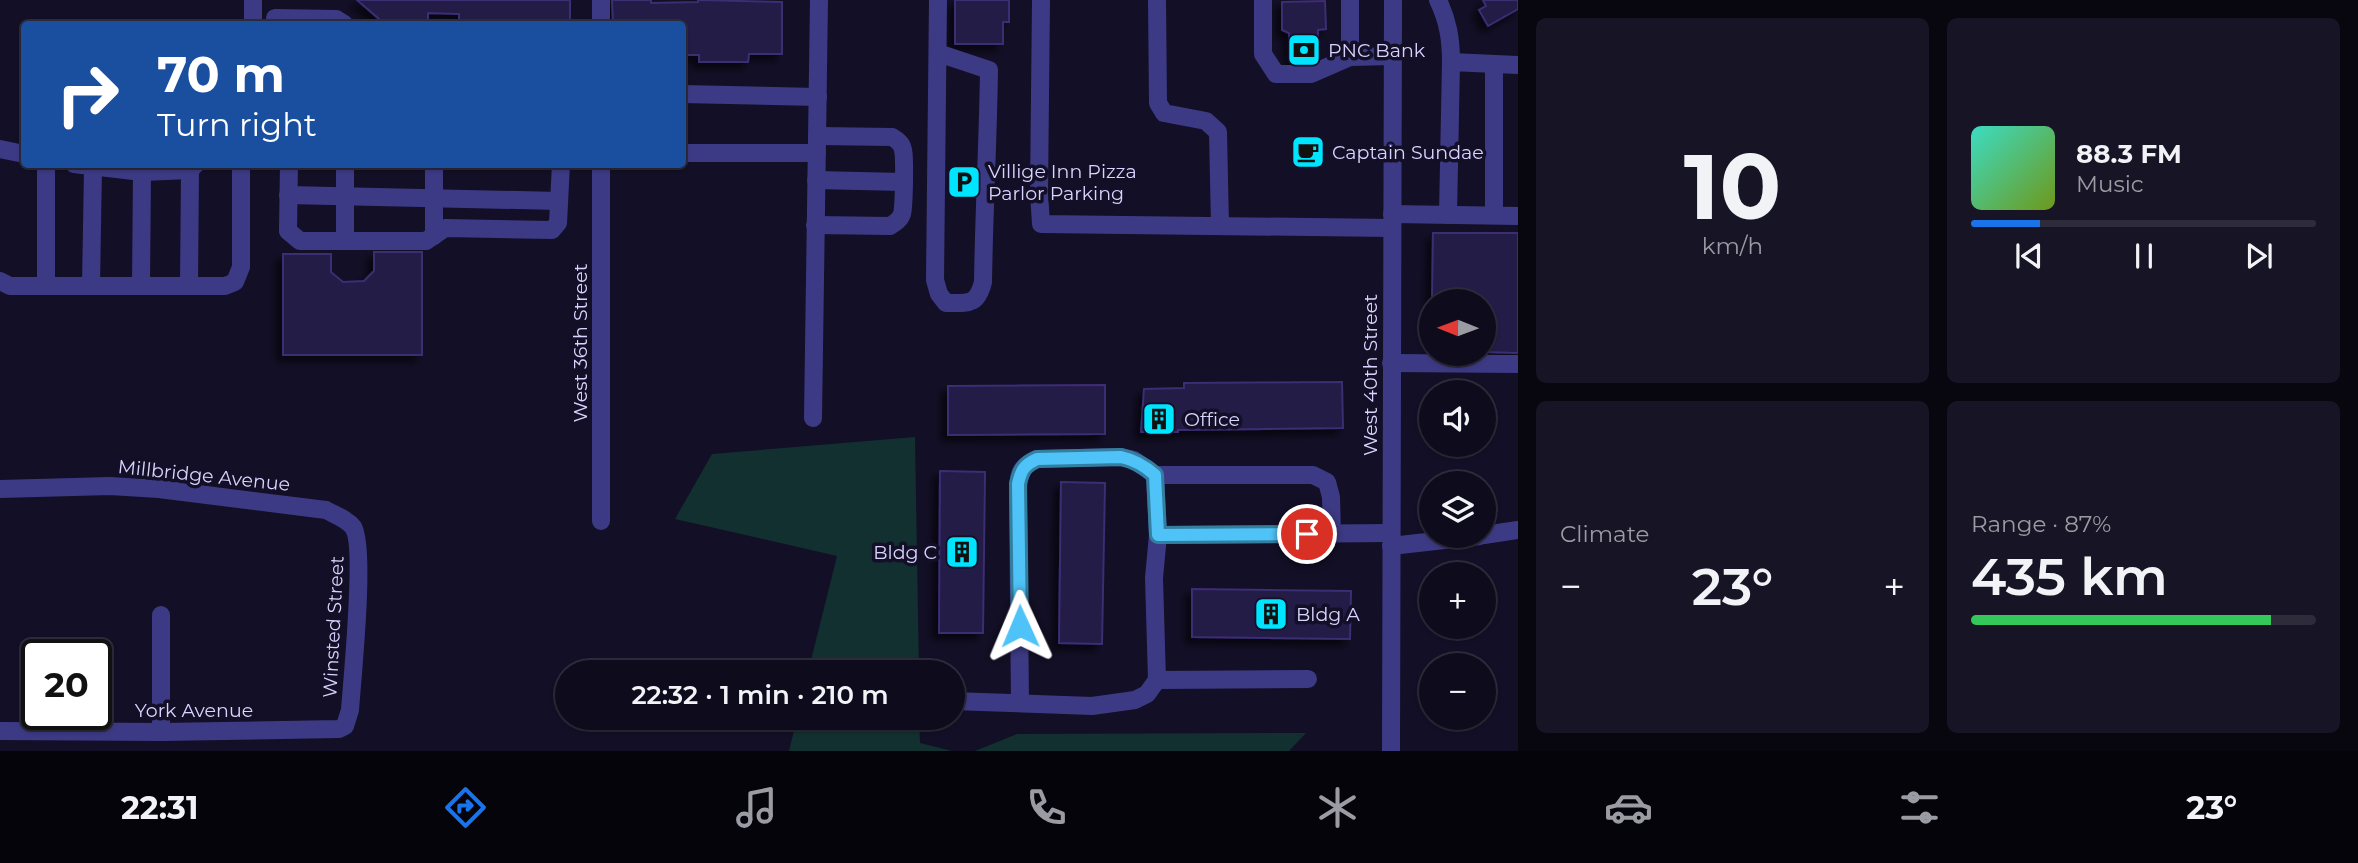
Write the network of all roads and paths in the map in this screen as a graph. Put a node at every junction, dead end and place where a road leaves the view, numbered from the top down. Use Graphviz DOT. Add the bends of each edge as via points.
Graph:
graph roads {
  1 [pos="253,0"];
  2 [pos="601,0"];
  3 [pos="819,0"];
  4 [pos="938,0"];
  5 [pos="1041,0"];
  6 [pos="1157,0"];
  7 [pos="1263,0"];
  8 [pos="1350,0"];
  9 [pos="1393,0"];
  10 [pos="1438,0"];
  11 [pos="276,14"];
  12 [pos="253,21"];
  13 [pos="306,21"];
  14 [pos="339,21"];
  15 [pos="601,21"];
  16 [pos="938,53"];
  17 [pos="1350,57"];
  18 [pos="1392,57"];
  19 [pos="1451,62"];
  20 [pos="1494,64"];
  21 [pos="1518,65"];
  22 [pos="686,94"];
  23 [pos="818,97"];
  24 [pos="817,144"];
  25 [pos="0,149"];
  26 [pos="21,153"];
  27 [pos="686,153"];
  28 [pos="46,168"];
  29 [pos="93,168"];
  30 [pos="183,168"];
  31 [pos="193,168"];
  32 [pos="242,168"];
  33 [pos="289,168"];
  34 [pos="345,168"];
  35 [pos="434,168"];
  36 [pos="561,168"];
  37 [pos="601,168"];
  38 [pos="142,172"];
  39 [pos="816,180"];
  40 [pos="903,182"];
  41 [pos="288,195"];
  42 [pos="345,196"];
  43 [pos="434,198"];
  44 [pos="559,201"];
  45 [pos="1448,215"];
  46 [pos="1494,215"];
  47 [pos="1518,216"];
  48 [pos="1392,221"];
  49 [pos="815,225"];
  50 [pos="1220,226"];
  51 [pos="434,236"];
  52 [pos="345,241"];
  53 [pos="0,281"];
  54 [pos="141,285"];
  55 [pos="189,285"];
  56 [pos="46,286"];
  57 [pos="91,286"];
  58 [pos="1391,363"];
  59 [pos="1518,364"];
  60 [pos="813,418"];
  61 [pos="1155,475"];
  62 [pos="0,489"];
  63 [pos="601,520"];
  64 [pos="355,529"];
  65 [pos="1518,530"];
  66 [pos="1496,533"];
  67 [pos="1332,534"];
  68 [pos="1158,535"];
  69 [pos="1419,538"];
  70 [pos="1391,540"];
  71 [pos="161,615"];
  72 [pos="1308,679"];
  73 [pos="1157,680"];
  74 [pos="965,701"];
  75 [pos="1020,703"];
  76 [pos="345,726"];
  77 [pos="0,731"];
  78 [pos="161,732"];
  79 [pos="1391,751"];
  1 -- 12 [label="street"];
  2 -- 15 [label="street"];
  3 -- 23 [label="street"];
  4 -- 16 [label="street"];
  5 -- 50 [label="street" via="1041,224"];
  6 -- 50 [label="street" via="1158,103 1164,113 1206,121 1218,132"];
  7 -- 17 [label="street" via="1263,54 1276,74 1311,75"];
  8 -- 17 [label="street"];
  9 -- 18 [label="street, West 40th Street"];
  10 -- 19 [label="street" via="1447,18"];
  11 -- 13 [label="street"];
  13 -- 14 [label="street"];
  16 -- 16 [label="street" via="935,280 947,303 971,303 983,282 989,70"];
  17 -- 18 [label="street"];
  18 -- 48 [label="street, West 40th Street"];
  19 -- 20 [label="street"];
  19 -- 45 [label="street"];
  20 -- 21 [label="street"];
  20 -- 46 [label="street"];
  22 -- 23 [label="street"];
  23 -- 24 [label="street"];
  24 -- 27 [label="street"];
  24 -- 39 [label="street"];
  24 -- 40 [label="street" via="892,137 903,150"];
  25 -- 26 [label="street"];
  28 -- 56 [label="street"];
  29 -- 38 [label="street"];
  29 -- 57 [label="street"];
  30 -- 38 [label="street"];
  31 -- 55 [label="street"];
  32 -- 55 [label="street" via="239,276 225,286"];
  33 -- 41 [label="street"];
  34 -- 42 [label="street"];
  35 -- 43 [label="street"];
  36 -- 44 [label="street"];
  37 -- 63 [label="street, West 36th Street"];
  38 -- 54 [label="street"];
  39 -- 40 [label="street"];
  39 -- 49 [label="street"];
  40 -- 49 [label="street" via="902,214 890,226"];
  41 -- 42 [label="street"];
  41 -- 52 [label="street" via="288,231 300,241"];
  42 -- 43 [label="street"];
  42 -- 52 [label="street"];
  43 -- 44 [label="street"];
  43 -- 51 [label="street"];
  44 -- 51 [label="street" via="558,223 551,230 445,228"];
  45 -- 46 [label="street"];
  45 -- 48 [label="street"];
  46 -- 47 [label="street"];
  48 -- 50 [label="street"];
  48 -- 58 [label="street, West 40th Street"];
  49 -- 60 [label="street"];
  51 -- 52 [label="street" via="426,241"];
  53 -- 56 [label="street" via="10,286"];
  54 -- 55 [label="street"];
  54 -- 57 [label="street"];
  56 -- 57 [label="street"];
  58 -- 59 [label="street"];
  58 -- 70 [label="street, West 40th Street"];
  61 -- 67 [label="street" via="1313,475 1327,482"];
  61 -- 68 [label="street"];
  61 -- 75 [label="street" via="1121,457 1037,459 1020,472"];
  62 -- 64 [label="street, Millbridge Avenue" via="110,486 190,491 326,510"];
  64 -- 76 [label="street, Winsted Street" via="359,555 350,710"];
  65 -- 66 [label="street"];
  67 -- 68 [label="street"];
  67 -- 70 [label="street"];
  68 -- 73 [label="street" via="1154,578"];
  69 -- 70 [label="street"];
  70 -- 79 [label="street, West 40th Street"];
  71 -- 78 [label="street"];
  72 -- 73 [label="street"];
  73 -- 75 [label="street" via="1147,694 1135,700 1092,706"];
  74 -- 75 [label="street"];
  76 -- 78 [label="street, York Avenue" via="334,730"];
  77 -- 78 [label="street, York Avenue"];
}
